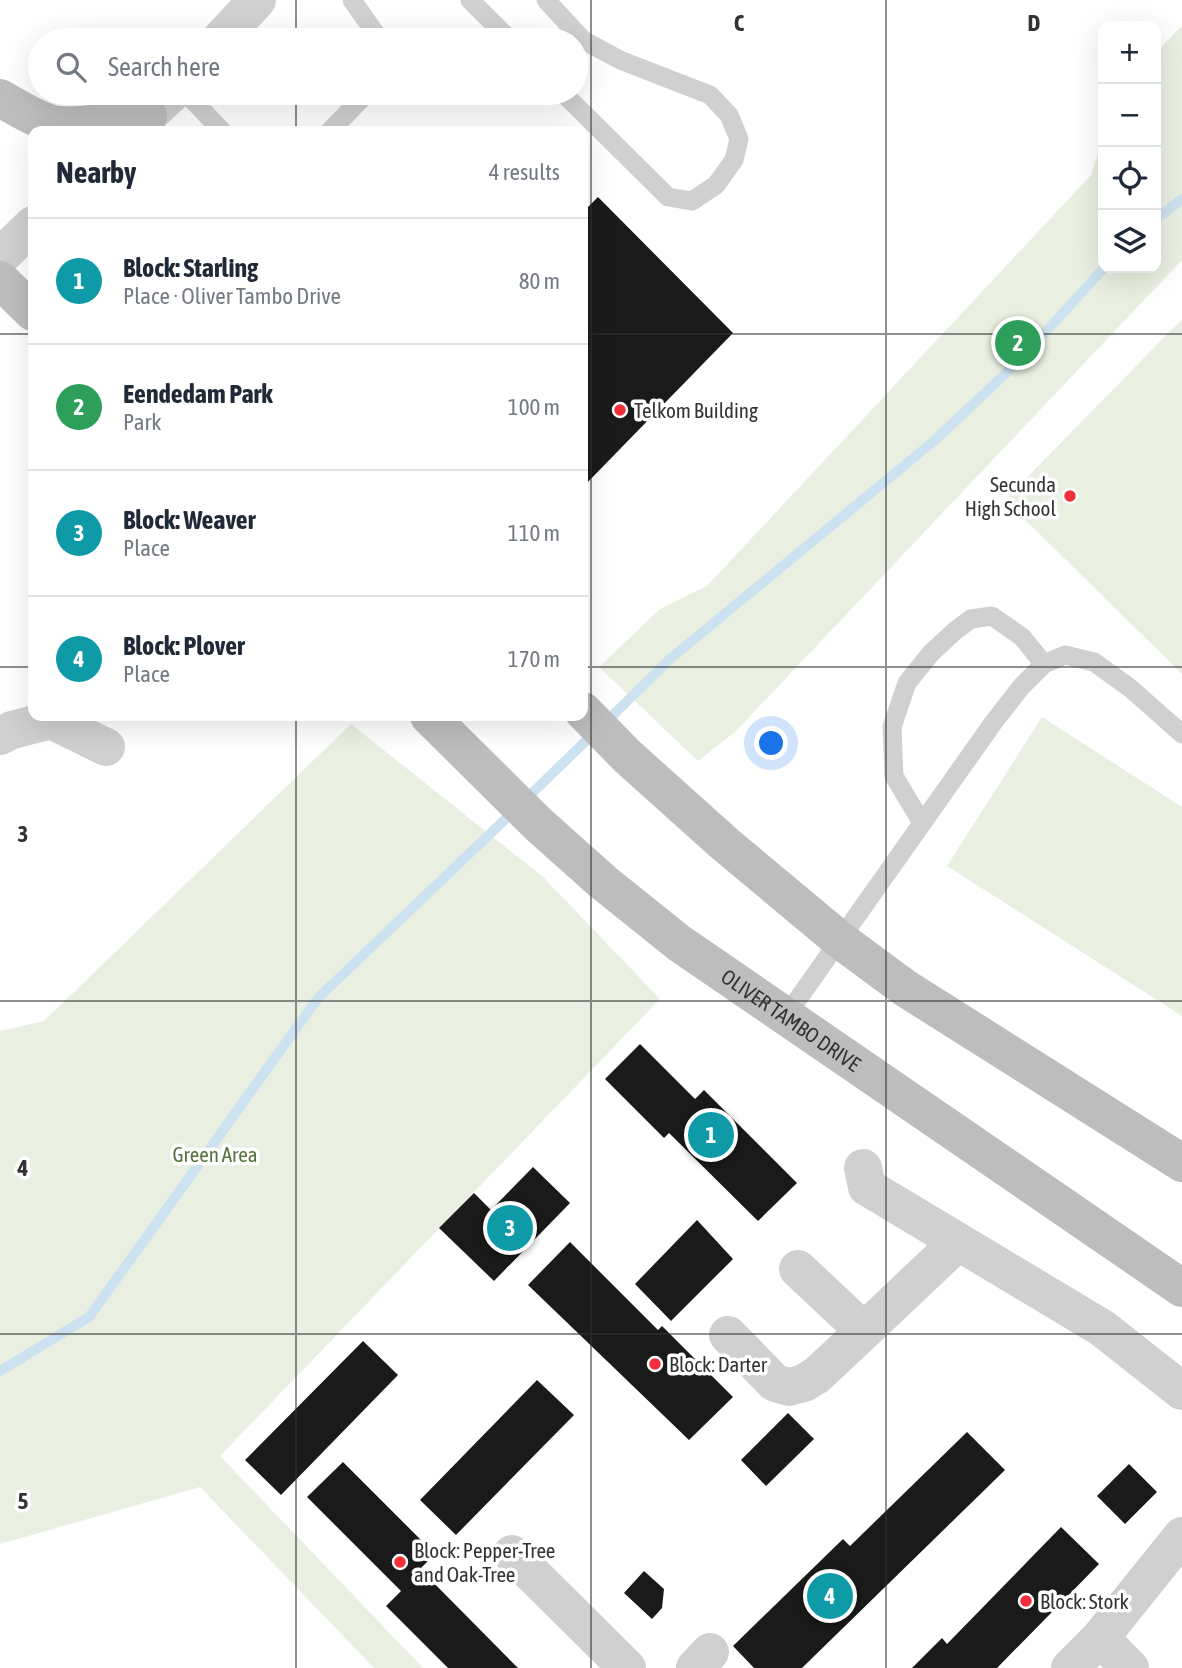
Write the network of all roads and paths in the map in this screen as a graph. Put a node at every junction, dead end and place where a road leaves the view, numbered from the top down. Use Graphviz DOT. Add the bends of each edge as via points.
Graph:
graph roads {
  1 [pos="257,0"];
  2 [pos="352,0"];
  3 [pos="470,0"];
  4 [pos="546,0"];
  5 [pos="231,28"];
  6 [pos="372,28"];
  7 [pos="498,28"];
  8 [pos="572,28"];
  9 [pos="588,43"];
  10 [pos="0,98"];
  11 [pos="355,105"];
  12 [pos="575,105"];
  13 [pos="0,110"];
  14 [pos="158,110"];
  15 [pos="207,126"];
  16 [pos="335,126"];
  17 [pos="28,140"];
  18 [pos="28,230"];
  19 [pos="0,257"];
  20 [pos="0,280"];
  21 [pos="28,307"];
  22 [pos="1044,664"];
  23 [pos="588,716"];
  24 [pos="47,721"];
  25 [pos="53,721"];
  26 [pos="434,721"];
  27 [pos="1182,734"];
  28 [pos="0,736"];
  29 [pos="106,747"];
  30 [pos="922,823"];
  31 [pos="840,940"];
  32 [pos="786,1016"];
  33 [pos="1182,1163"];
  34 [pos="863,1168"];
  35 [pos="958,1241"];
  36 [pos="798,1269"];
  37 [pos="1182,1288"];
  38 [pos="864,1331"];
  39 [pos="728,1335"];
  40 [pos="1182,1391"];
  41 [pos="1182,1536"];
  42 [pos="512,1554"];
  43 [pos="1100,1638"];
  44 [pos="627,1668"];
  45 [pos="1070,1668"];
  46 [pos="1130,1668"];
  1 -- 5 [label="street"];
  2 -- 6 [label="lane"];
  3 -- 7 [label="lane"];
  4 -- 8 [label="lane"];
  9 -- 12 [label="lane" via="710,95 729,115 739,139 734,160 716,185 692,201 668,197"];
  10 -- 14 [label="street" via="52,124"];
  11 -- 16 [label="lane"];
  13 -- 17 [label="street"];
  14 -- 15 [label="lane"];
  18 -- 19 [label="street"];
  20 -- 21 [label="street"];
  22 -- 27 [label="lane" via="1065,655 1094,662"];
  22 -- 30 [label="lane" via="993,723"];
  22 -- 30 [label="lane" via="1022,637 992,616 981,617 956,630 907,683 892,727 894,776"];
  23 -- 31 [label="street" via="725,844"];
  24 -- 28 [label="street"];
  25 -- 29 [label="street"];
  26 -- 32 [label="street, OLIVER TAMBO DRIVE" via="603,883 679,943"];
  30 -- 31 [label="lane"];
  31 -- 32 [label="lane"];
  31 -- 33 [label="street" via="905,988"];
  32 -- 37 [label="street, OLIVER TAMBO DRIVE"];
  34 -- 35 [label="street" via="867,1187"];
  35 -- 38 [label="street"];
  35 -- 40 [label="street" via="1102,1328"];
  36 -- 38 [label="street"];
  38 -- 39 [label="street" via="817,1375 789,1387 768,1378"];
  41 -- 43 [label="street"];
  42 -- 44 [label="street"];
  43 -- 45 [label="street"];
  43 -- 46 [label="street"];
}
